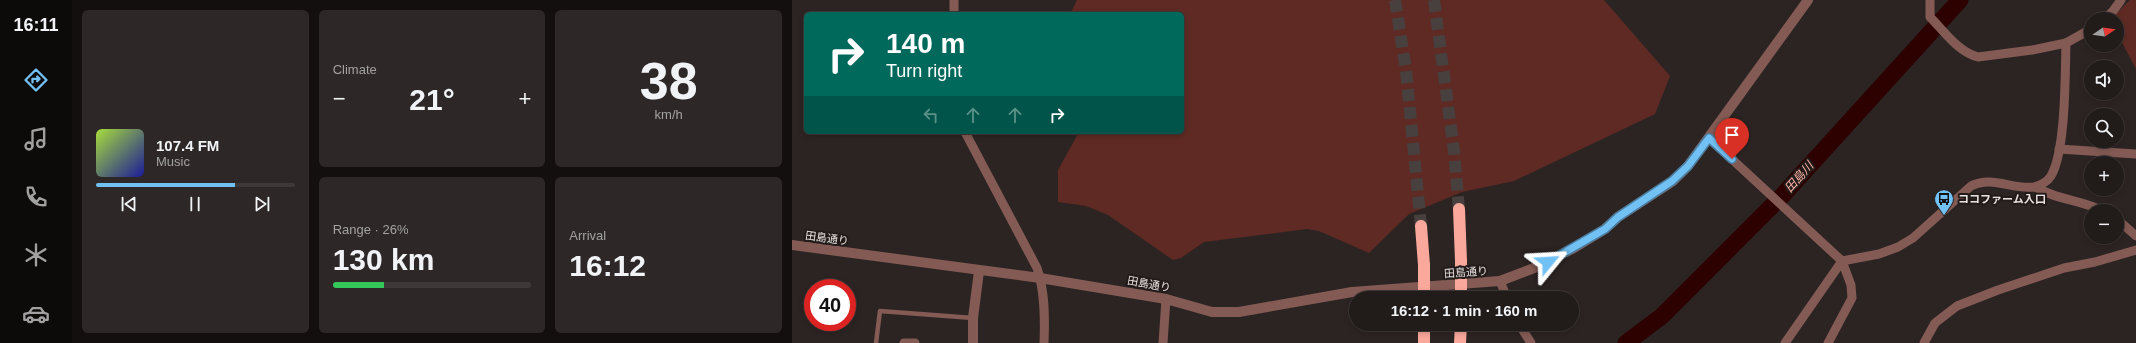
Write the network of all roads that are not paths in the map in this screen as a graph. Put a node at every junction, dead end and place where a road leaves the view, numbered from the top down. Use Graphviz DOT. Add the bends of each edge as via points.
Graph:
graph roads {
  1 [pos="954,0"];
  2 [pos="1808,0"];
  3 [pos="1930,0"];
  4 [pos="2121,0"];
  5 [pos="954,12"];
  6 [pos="2113,12"];
  7 [pos="2084,32"];
  8 [pos="2066,43"];
  9 [pos="966,134"];
  10 [pos="1709,138"];
  11 [pos="2059,149"];
  12 [pos="2136,154"];
  13 [pos="2036,186"];
  14 [pos="2090,204"];
  15 [pos="1459,209"];
  16 [pos="2124,225"];
  17 [pos="1421,226"];
  18 [pos="2136,236"];
  19 [pos="792,246"];
  20 [pos="2136,250"];
  21 [pos="1842,261"];
  22 [pos="980,271"];
  23 [pos="1040,278"];
  24 [pos="1500,281"];
  25 [pos="1424,291"];
  26 [pos="1461,291"];
  27 [pos="1505,291"];
  28 [pos="1166,299"];
  29 [pos="973,318"];
  30 [pos="1424,331"];
  31 [pos="1461,331"];
  32 [pos="1523,331"];
  33 [pos="876,343"];
  34 [pos="904,343"];
  35 [pos="915,343"];
  36 [pos="973,343"];
  37 [pos="1044,343"];
  38 [pos="1163,343"];
  39 [pos="1424,343"];
  40 [pos="1460,343"];
  41 [pos="1531,343"];
  42 [pos="1785,343"];
  43 [pos="1828,343"];
  44 [pos="1924,343"];
  1 -- 5 [label="street"];
  2 -- 10 [label="street, 田島通り"];
  3 -- 8 [label="street" via="1930,17 1958,46 1972,56 2032,50"];
  4 -- 6 [label="street"];
  7 -- 8 [label="street"];
  8 -- 11 [label="street"];
  9 -- 23 [label="street" via="1033,258"];
  10 -- 21 [label="street"];
  10 -- 24 [label="street, 田島通り" via="1688,166 1672,181 1618,217 1605,229 1534,268"];
  11 -- 12 [label="street"];
  11 -- 13 [label="street" via="2051,176"];
  13 -- 14 [label="street" via="2046,193"];
  13 -- 21 [label="street" via="1985,181 1978,183 1971,186 1912,238 1898,247 1879,254"];
  15 -- 26 [label="highway, bridge"];
  16 -- 18 [label="street"];
  17 -- 25 [label="highway, bridge"];
  19 -- 22 [label="street, 田島通り"];
  20 -- 44 [label="street" via="2064,268 1957,306 1935,323"];
  21 -- 42 [label="street"];
  21 -- 43 [label="street" via="1851,285 1852,298"];
  22 -- 23 [label="street, 田島通り"];
  22 -- 29 [label="street"];
  23 -- 28 [label="street, 田島通り"];
  23 -- 37 [label="street" via="1044,308"];
  24 -- 27 [label="street"];
  24 -- 28 [label="street, 田島通り" via="1352,292 1239,312 1212,312"];
  28 -- 38 [label="street"];
  29 -- 33 [label="lane" via="880,311"];
  29 -- 36 [label="street"];
  30 -- 39 [label="highway"];
  31 -- 40 [label="highway"];
  32 -- 41 [label="street"];
  34 -- 35 [label="street"];
}
